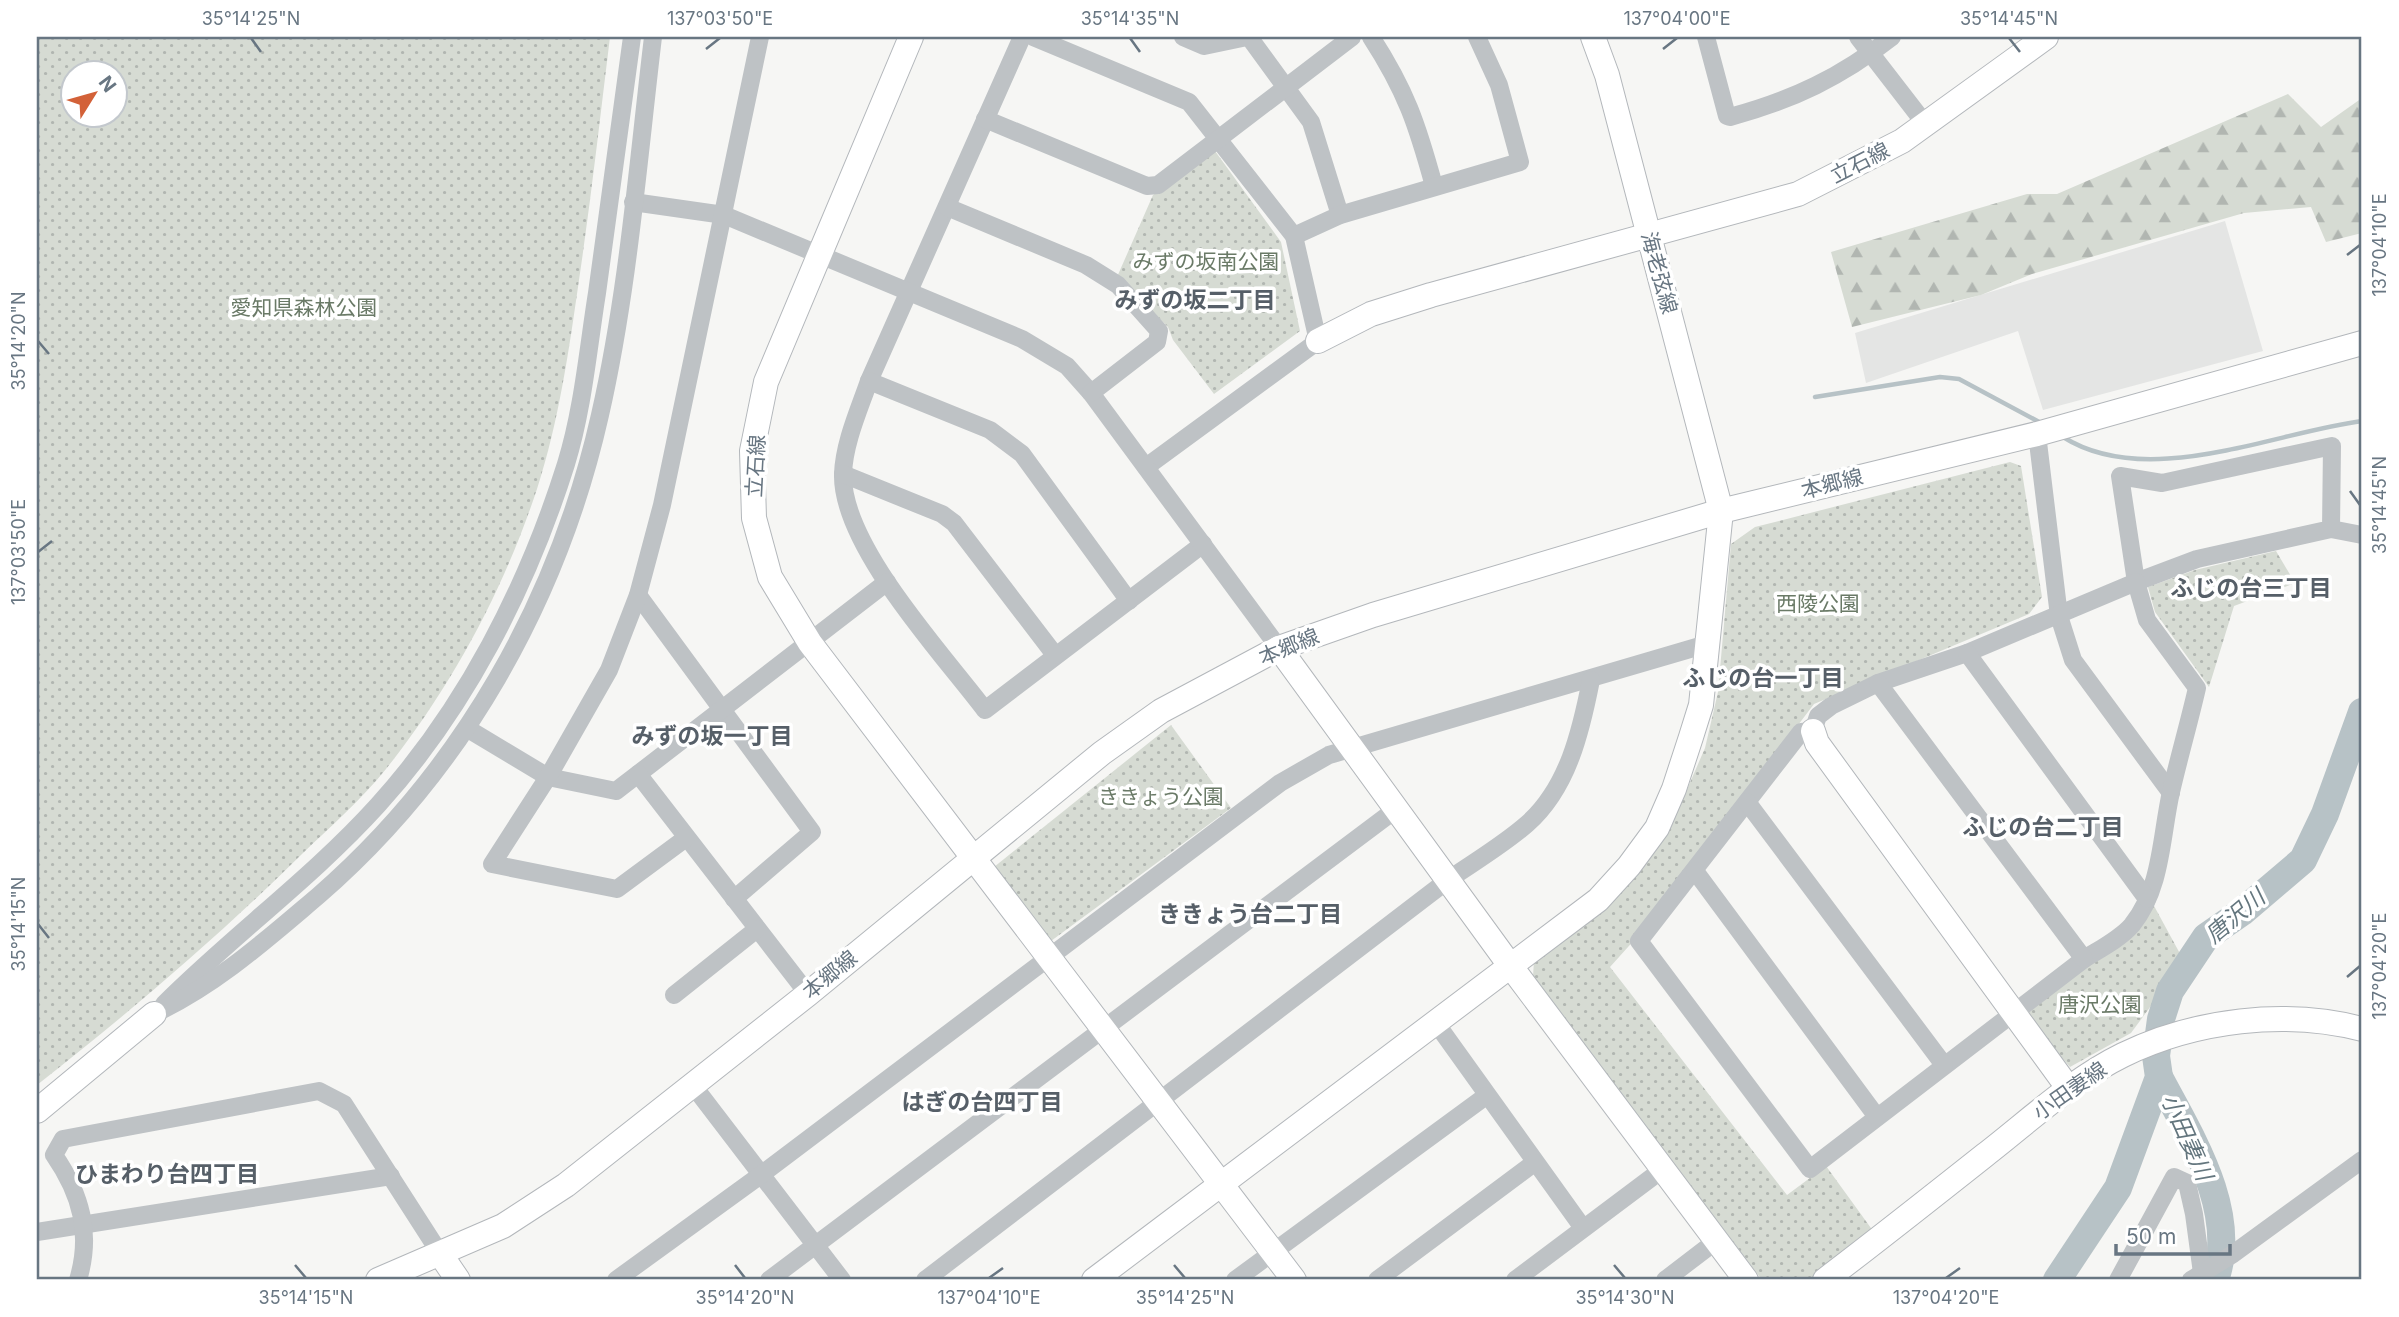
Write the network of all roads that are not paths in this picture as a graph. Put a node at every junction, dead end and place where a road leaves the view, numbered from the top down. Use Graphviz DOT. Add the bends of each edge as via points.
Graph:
graph roads {
  1 [pos="632,37"];
  2 [pos="653,37"];
  3 [pos="760,37"];
  4 [pos="911,37"];
  5 [pos="1022,37"];
  6 [pos="1033,37"];
  7 [pos="1183,37"];
  8 [pos="1248,37"];
  9 [pos="1352,37"];
  10 [pos="1371,37"];
  11 [pos="1476,37"];
  12 [pos="1593,37"];
  13 [pos="1706,37"];
  14 [pos="1857,37"];
  15 [pos="1892,37"];
  16 [pos="2046,37"];
  17 [pos="1870,54"];
  18 [pos="1286,86"];
  19 [pos="985,119"];
  20 [pos="1926,125"];
  21 [pos="1217,139"];
  22 [pos="1434,186"];
  23 [pos="633,202"];
  24 [pos="947,207"];
  25 [pos="724,215"];
  26 [pos="1340,215"];
  27 [pos="1648,234"];
  28 [pos="1294,236"];
  29 [pos="818,253"];
  30 [pos="909,290"];
  31 [pos="1318,341"];
  32 [pos="2362,343"];
  33 [pos="869,381"];
  34 [pos="1091,393"];
  35 [pos="2048,431"];
  36 [pos="1146,467"];
  37 [pos="843,474"];
  38 [pos="1721,511"];
  39 [pos="2332,529"];
  40 [pos="2362,535"];
  41 [pos="1203,544"];
  42 [pos="887,582"];
  43 [pos="2136,582"];
  44 [pos="638,595"];
  45 [pos="1129,601"];
  46 [pos="2059,615"];
  47 [pos="810,643"];
  48 [pos="1707,644"];
  49 [pos="1279,648"];
  50 [pos="1967,653"];
  51 [pos="1055,655"];
  52 [pos="1591,680"];
  53 [pos="1878,683"];
  54 [pos="723,709"];
  55 [pos="468,729"];
  56 [pos="1813,731"];
  57 [pos="1354,748"];
  58 [pos="638,774"];
  59 [pos="548,777"];
  60 [pos="2171,793"];
  61 [pos="1748,803"];
  62 [pos="1395,810"];
  63 [pos="686,838"];
  64 [pos="971,858"];
  65 [pos="1695,871"];
  66 [pos="1448,880"];
  67 [pos="734,899"];
  68 [pos="2147,899"];
  69 [pos="757,929"];
  70 [pos="1047,956"];
  71 [pos="2084,959"];
  72 [pos="1509,964"];
  73 [pos="808,994"];
  74 [pos="674,995"];
  75 [pos="155,1014"];
  76 [pos="2012,1014"];
  77 [pos="1436,1023"];
  78 [pos="1102,1029"];
  79 [pos="2362,1029"];
  80 [pos="1944,1065"];
  81 [pos="692,1084"];
  82 [pos="2069,1089"];
  83 [pos="1486,1096"];
  84 [pos="1160,1102"];
  85 [pos="37,1111"];
  86 [pos="1877,1116"];
  87 [pos="2362,1160"];
  88 [pos="1534,1163"];
  89 [pos="1663,1169"];
  90 [pos="762,1174"];
  91 [pos="391,1176"];
  92 [pos="1222,1184"];
  93 [pos="85,1224"];
  94 [pos="1583,1228"];
  95 [pos="37,1232"];
  96 [pos="1716,1241"];
  97 [pos="816,1246"];
  98 [pos="1273,1252"];
  99 [pos="441,1255"];
  100 [pos="2200,1274"];
  101 [pos="78,1280"];
  102 [pos="379,1280"];
  103 [pos="458,1280"];
  104 [pos="616,1280"];
  105 [pos="769,1280"];
  106 [pos="842,1280"];
  107 [pos="925,1280"];
  108 [pos="1094,1280"];
  109 [pos="1235,1280"];
  110 [pos="1294,1280"];
  111 [pos="1377,1280"];
  112 [pos="1515,1280"];
  113 [pos="1665,1280"];
  114 [pos="1746,1280"];
  115 [pos="1825,1280"];
  116 [pos="2118,1280"];
  1 -- 75 [label="street" via="584,380 566,462 527,569 485,657 380,804 336,850"];
  2 -- 23 [label="street"];
  3 -- 25 [label="street"];
  4 -- 29 [label="street, 立石線"];
  5 -- 19 [label="street"];
  6 -- 21 [label="street" via="1189,102"];
  7 -- 8 [label="street" via="1204,46"];
  8 -- 18 [label="street"];
  9 -- 18 [label="street"];
  10 -- 22 [label="street" via="1415,118"];
  11 -- 22 [label="street" via="1499,85 1520,162"];
  12 -- 27 [label="street, 海老弦線"];
  13 -- 17 [label="street" via="1730,117 1780,104 1836,77"];
  14 -- 17 [label="street"];
  15 -- 17 [label="street"];
  16 -- 20 [label="street, 立石線"];
  17 -- 20 [label="street"];
  18 -- 21 [label="street"];
  18 -- 26 [label="street" via="1318,138"];
  19 -- 21 [label="street" via="1147,187 1158,185"];
  19 -- 24 [label="street"];
  20 -- 27 [label="street, 立石線" via="1893,147 1798,194"];
  21 -- 28 [label="street"];
  22 -- 26 [label="street"];
  23 -- 25 [label="street"];
  23 -- 55 [label="street" via="600,415 566,533 513,651"];
  24 -- 30 [label="street"];
  24 -- 34 [label="street" via="1086,265 1118,285 1159,331 1157,342"];
  25 -- 29 [label="street"];
  25 -- 44 [label="street" via="662,505"];
  26 -- 28 [label="street"];
  27 -- 31 [label="street, 立石線" via="1371,314"];
  27 -- 38 [label="street, 海老弦線"];
  28 -- 31 [label="street"];
  29 -- 30 [label="street"];
  29 -- 47 [label="street, 立石線" via="766,382 752,452 754,518 770,577"];
  30 -- 33 [label="street"];
  30 -- 34 [label="street" via="1022,339 1067,366"];
  31 -- 36 [label="street"];
  32 -- 35 [label="street, 本郷線"];
  33 -- 37 [label="street"];
  33 -- 45 [label="street" via="990,429 1022,454"];
  34 -- 36 [label="street"];
  35 -- 38 [label="street, 本郷線"];
  35 -- 46 [label="street"];
  36 -- 41 [label="street"];
  37 -- 42 [label="street" via="848,509 863,547"];
  37 -- 51 [label="street" via="954,523"];
  38 -- 48 [label="street"];
  38 -- 49 [label="street, 本郷線" via="1373,615"];
  39 -- 40 [label="street"];
  39 -- 43 [label="street" via="2197,559"];
  39 -- 43 [label="street" via="2332,446 2162,483 2120,476"];
  41 -- 45 [label="street"];
  41 -- 49 [label="street"];
  42 -- 47 [label="street"];
  42 -- 51 [label="street" via="985,710"];
  43 -- 46 [label="street"];
  43 -- 60 [label="street" via="2147,620 2197,688"];
  44 -- 54 [label="street"];
  44 -- 59 [label="street" via="609,670"];
  45 -- 51 [label="street"];
  46 -- 50 [label="street"];
  46 -- 60 [label="street" via="2073,660"];
  47 -- 54 [label="street"];
  47 -- 64 [label="street, 立石線"];
  48 -- 52 [label="street"];
  48 -- 72 [label="street" via="1701,705 1657,828 1598,900"];
  49 -- 57 [label="street"];
  49 -- 64 [label="street, 本郷線" via="1161,711"];
  50 -- 53 [label="street"];
  50 -- 68 [label="street"];
  52 -- 57 [label="street"];
  52 -- 66 [label="street" via="1569,764 1539,811"];
  53 -- 56 [label="street" via="1831,706 1818,716"];
  53 -- 71 [label="street"];
  54 -- 58 [label="street"];
  54 -- 67 [label="street" via="812,832"];
  55 -- 59 [label="street"];
  55 -- 75 [label="street" via="385,832 331,884 194,995"];
  56 -- 61 [label="street" via="1801,732"];
  56 -- 76 [label="street" via="1817,743"];
  57 -- 62 [label="street"];
  57 -- 70 [label="street" via="1329,755 1279,783"];
  58 -- 59 [label="street" via="616,791"];
  58 -- 63 [label="street"];
  59 -- 63 [label="street" via="492,864 617,889"];
  60 -- 68 [label="street" via="2156,877"];
  61 -- 65 [label="street"];
  61 -- 80 [label="street"];
  62 -- 66 [label="street"];
  62 -- 78 [label="street"];
  63 -- 67 [label="street"];
  64 -- 70 [label="street, 立石線"];
  64 -- 73 [label="street, 本郷線"];
  65 -- 86 [label="street"];
  65 -- 86 [label="street" via="1639,941 1810,1169"];
  66 -- 72 [label="street"];
  66 -- 84 [label="street"];
  67 -- 69 [label="street"];
  68 -- 71 [label="street" via="2132,925"];
  69 -- 73 [label="street"];
  69 -- 74 [label="street"];
  70 -- 78 [label="street, 立石線"];
  70 -- 90 [label="street"];
  71 -- 76 [label="street"];
  72 -- 77 [label="street"];
  72 -- 89 [label="street"];
  73 -- 81 [label="street, 本郷線"];
  75 -- 85 [label="street"];
  76 -- 80 [label="street"];
  76 -- 82 [label="street"];
  77 -- 83 [label="street"];
  77 -- 92 [label="street"];
  78 -- 84 [label="street, 立石線"];
  78 -- 97 [label="street"];
  79 -- 82 [label="street, 小田妻線" via="2284,1019 2230,1022 2123,1055"];
  80 -- 86 [label="street"];
  81 -- 90 [label="street"];
  81 -- 99 [label="street, 本郷線" via="566,1185 503,1226"];
  82 -- 115 [label="street, 小田妻線"];
  83 -- 88 [label="street"];
  83 -- 98 [label="street"];
  84 -- 92 [label="street, 立石線"];
  84 -- 107 [label="street"];
  87 -- 100 [label="street"];
  88 -- 94 [label="street"];
  88 -- 111 [label="street"];
  89 -- 94 [label="street"];
  89 -- 96 [label="street"];
  90 -- 97 [label="street"];
  90 -- 104 [label="street"];
  91 -- 93 [label="street"];
  91 -- 93 [label="street" via="344,1104 318,1091 63,1139 54,1155 71,1180"];
  91 -- 99 [label="street"];
  92 -- 98 [label="street, 立石線"];
  92 -- 108 [label="street"];
  93 -- 95 [label="street"];
  93 -- 101 [label="street"];
  94 -- 112 [label="street"];
  96 -- 113 [label="street"];
  96 -- 114 [label="street"];
  97 -- 105 [label="street"];
  97 -- 106 [label="street"];
  98 -- 109 [label="street"];
  98 -- 110 [label="street, 立石線"];
  99 -- 102 [label="street, 本郷線"];
  99 -- 103 [label="street"];
  100 -- 116 [label="street" via="2186,1184 2174,1177"];
}
